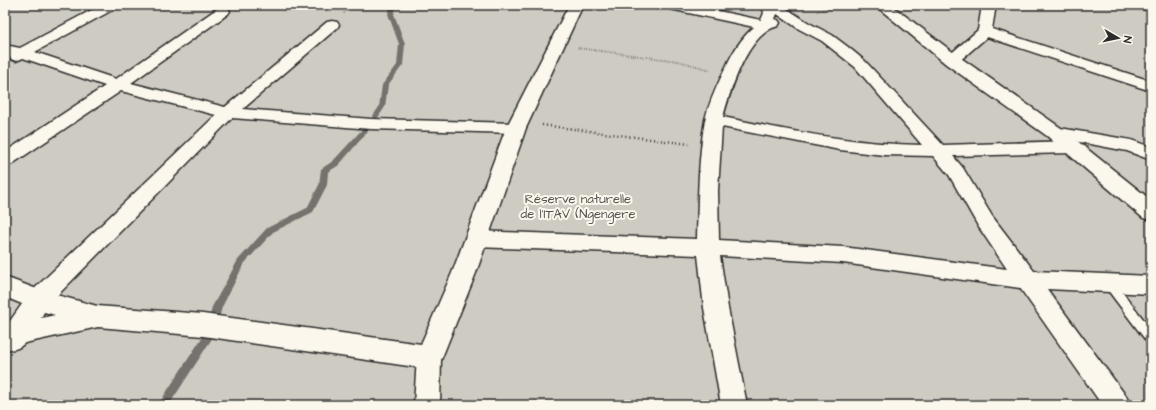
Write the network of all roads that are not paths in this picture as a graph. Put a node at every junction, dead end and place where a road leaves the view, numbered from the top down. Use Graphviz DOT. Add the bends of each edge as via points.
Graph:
graph roads {
  1 [pos="111,5"];
  2 [pos="576,5"];
  3 [pos="670,5"];
  4 [pos="769,5"];
  5 [pos="772,5"];
  6 [pos="882,5"];
  7 [pos="989,5"];
  8 [pos="1144,5"];
  9 [pos="1151,7"];
  10 [pos="223,11"];
  11 [pos="790,17"];
  12 [pos="332,24"];
  13 [pos="765,25"];
  14 [pos="985,31"];
  15 [pos="5,49"];
  16 [pos="23,52"];
  17 [pos="952,60"];
  18 [pos="5,62"];
  19 [pos="118,85"];
  20 [pos="1151,86"];
  21 [pos="228,113"];
  22 [pos="714,120"];
  23 [pos="517,125"];
  24 [pos="1054,132"];
  25 [pos="1071,147"];
  26 [pos="938,151"];
  27 [pos="1151,154"];
  28 [pos="5,160"];
  29 [pos="1151,212"];
  30 [pos="476,239"];
  31 [pos="708,247"];
  32 [pos="1028,280"];
  33 [pos="1108,282"];
  34 [pos="1151,285"];
  35 [pos="5,287"];
  36 [pos="38,300"];
  37 [pos="98,316"];
  38 [pos="1151,338"];
  39 [pos="11,339"];
  40 [pos="429,357"];
  41 [pos="427,405"];
  42 [pos="734,405"];
  43 [pos="1116,405"];
  1 -- 16 [label="street"];
  2 -- 23 [label="street"];
  3 -- 13 [label="street"];
  4 -- 13 [label="street" via="771,13"];
  5 -- 11 [label="street"];
  6 -- 17 [label="street"];
  7 -- 14 [label="street"];
  8 -- 9 [label="street"];
  10 -- 19 [label="street"];
  11 -- 13 [label="street"];
  11 -- 26 [label="street" via="827,38 860,64"];
  12 -- 21 [label="street"];
  13 -- 22 [label="street" via="752,36 729,74"];
  14 -- 17 [label="street"];
  14 -- 20 [label="street"];
  15 -- 16 [label="street"];
  16 -- 18 [label="street"];
  16 -- 19 [label="street"];
  17 -- 24 [label="street"];
  19 -- 21 [label="street"];
  19 -- 28 [label="street"];
  21 -- 23 [label="street" via="391,125"];
  21 -- 36 [label="street"];
  22 -- 26 [label="street" via="824,143 890,150"];
  22 -- 31 [label="street" via="708,190"];
  23 -- 30 [label="street"];
  24 -- 25 [label="street"];
  24 -- 27 [label="street" via="1131,146"];
  25 -- 26 [label="street"];
  25 -- 29 [label="street"];
  26 -- 32 [label="street" via="956,172 985,221"];
  30 -- 31 [label="street"];
  30 -- 40 [label="street"];
  31 -- 32 [label="street" via="843,255"];
  31 -- 42 [label="street" via="716,308"];
  32 -- 33 [label="street"];
  32 -- 43 [label="street"];
  33 -- 34 [label="street"];
  33 -- 38 [label="lane"];
  35 -- 36 [label="street"];
  36 -- 37 [label="street"];
  36 -- 39 [label="street"];
  37 -- 39 [label="street"];
  37 -- 40 [label="street" via="203,325"];
  40 -- 41 [label="street"];
}
